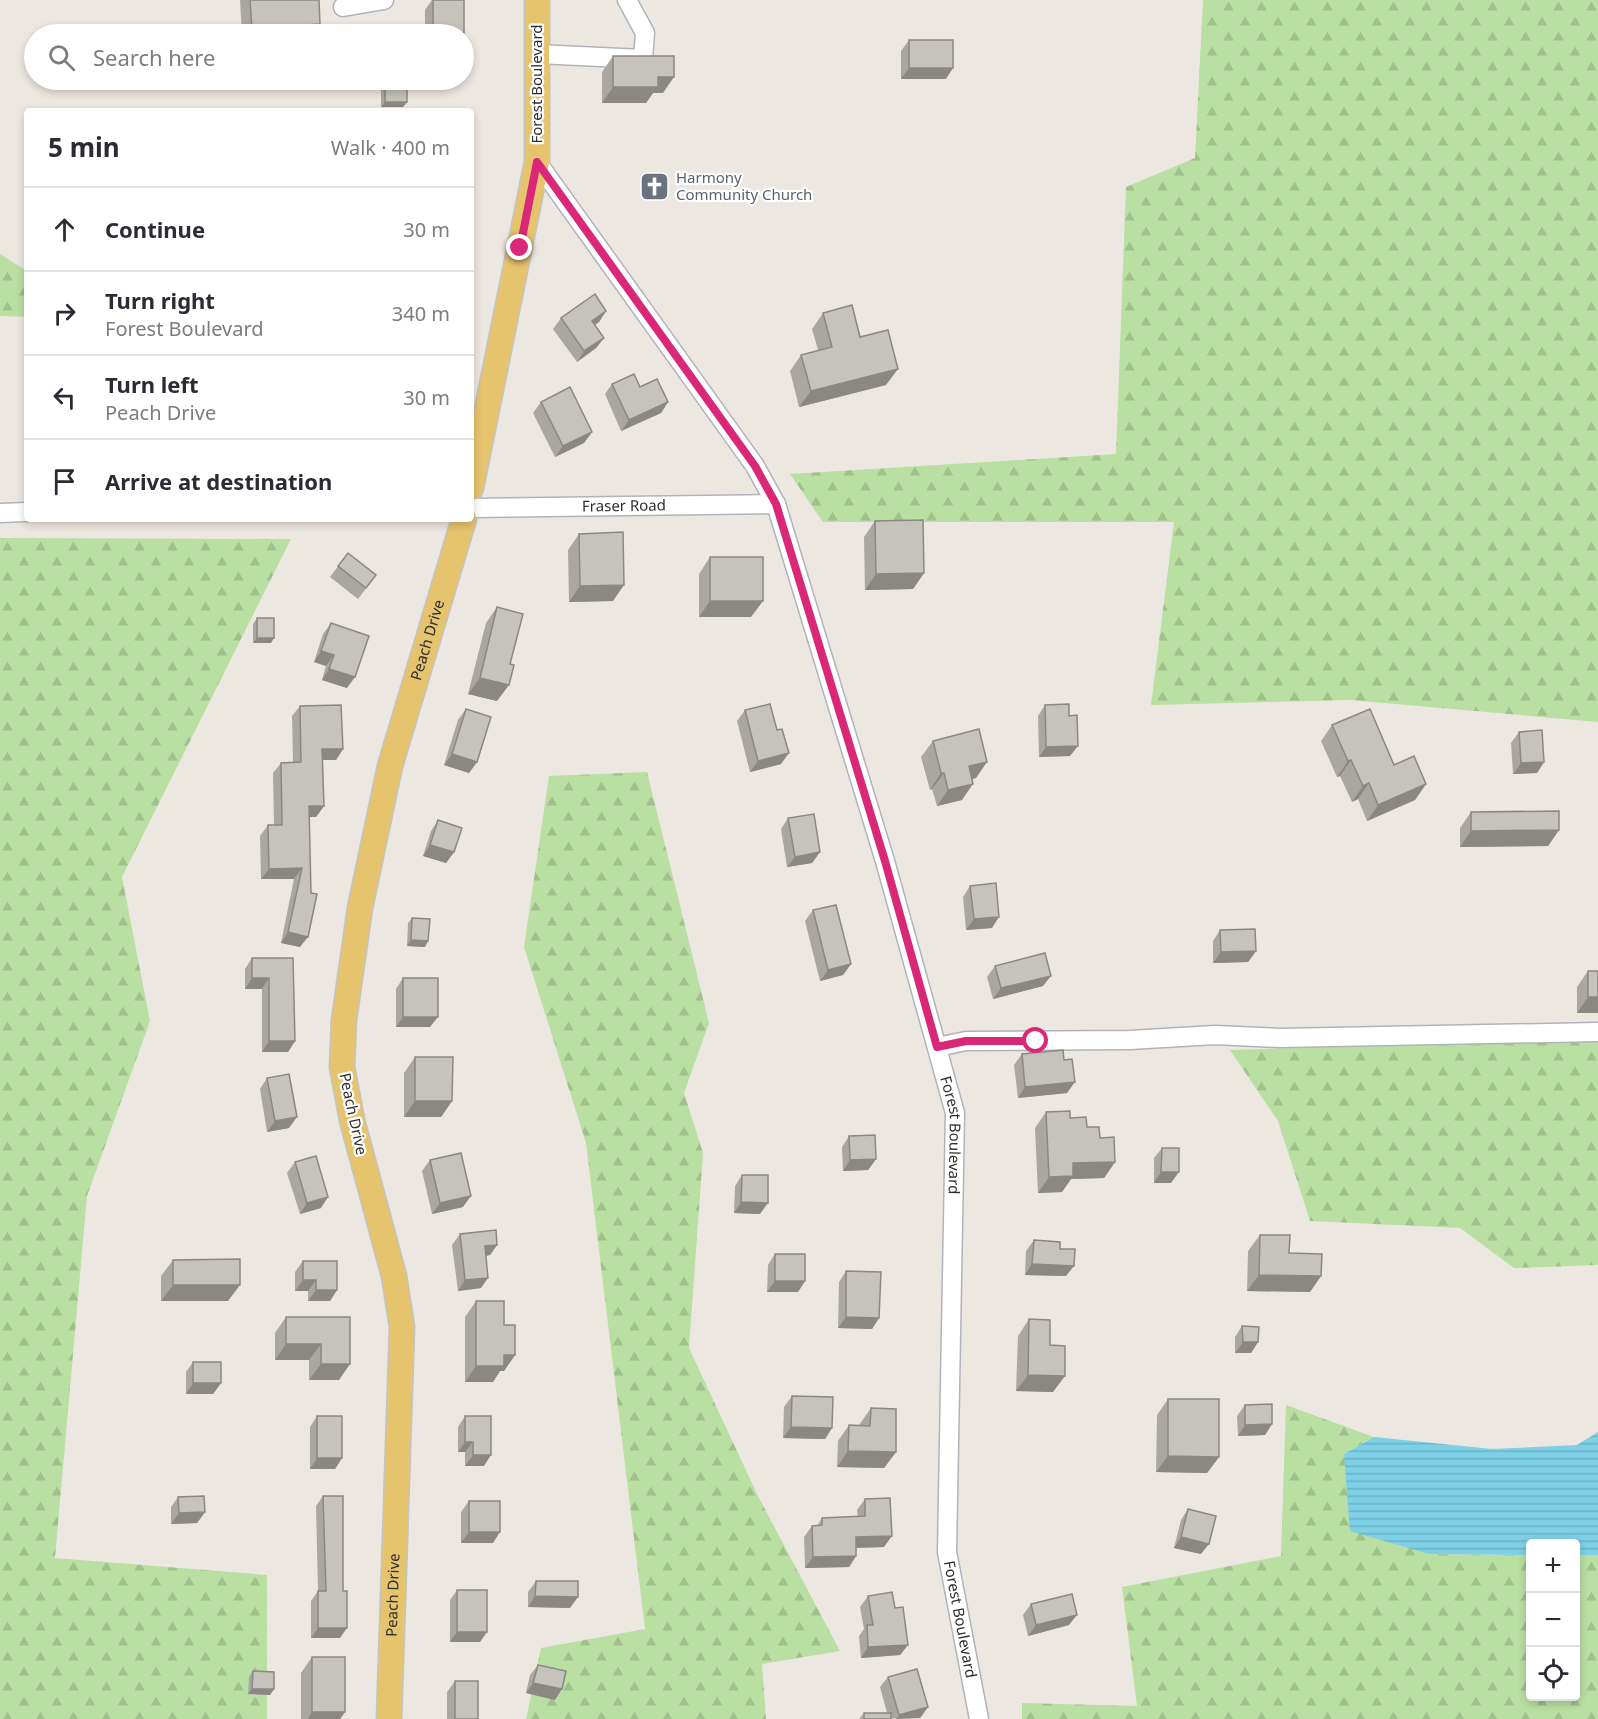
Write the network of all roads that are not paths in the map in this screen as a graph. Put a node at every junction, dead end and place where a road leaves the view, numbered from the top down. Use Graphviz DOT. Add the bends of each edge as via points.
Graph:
graph roads {
  1 [pos="384,0"];
  2 [pos="537,0"];
  3 [pos="627,0"];
  4 [pos="343,7"];
  5 [pos="537,54"];
  6 [pos="537,162"];
  7 [pos="474,473"];
  8 [pos="776,504"];
  9 [pos="474,508"];
  10 [pos="0,513"];
  11 [pos="24,513"];
  12 [pos="463,522"];
  13 [pos="1598,1032"];
  14 [pos="937,1047"];
  15 [pos="389,1719"];
  16 [pos="980,1719"];
  1 -- 4 [label="street"];
  2 -- 5 [label="main road, Forest Boulevard"];
  3 -- 5 [label="street" via="645,33 643,59"];
  5 -- 6 [label="main road, Forest Boulevard"];
  6 -- 7 [label="main road"];
  6 -- 8 [label="street, Forest Boulevard" via="755,466"];
  8 -- 9 [label="street, Fraser Road"];
  8 -- 14 [label="street, Forest Boulevard" via="885,861"];
  10 -- 11 [label="street"];
  12 -- 15 [label="main road, Peach Drive" via="390,766 360,908 344,1020 342,1067 352,1120 394,1276 402,1327"];
  13 -- 14 [label="street" via="1280,1038 1215,1035 966,1041"];
  14 -- 16 [label="street, Forest Boulevard" via="956,1113 947,1552"];
}
